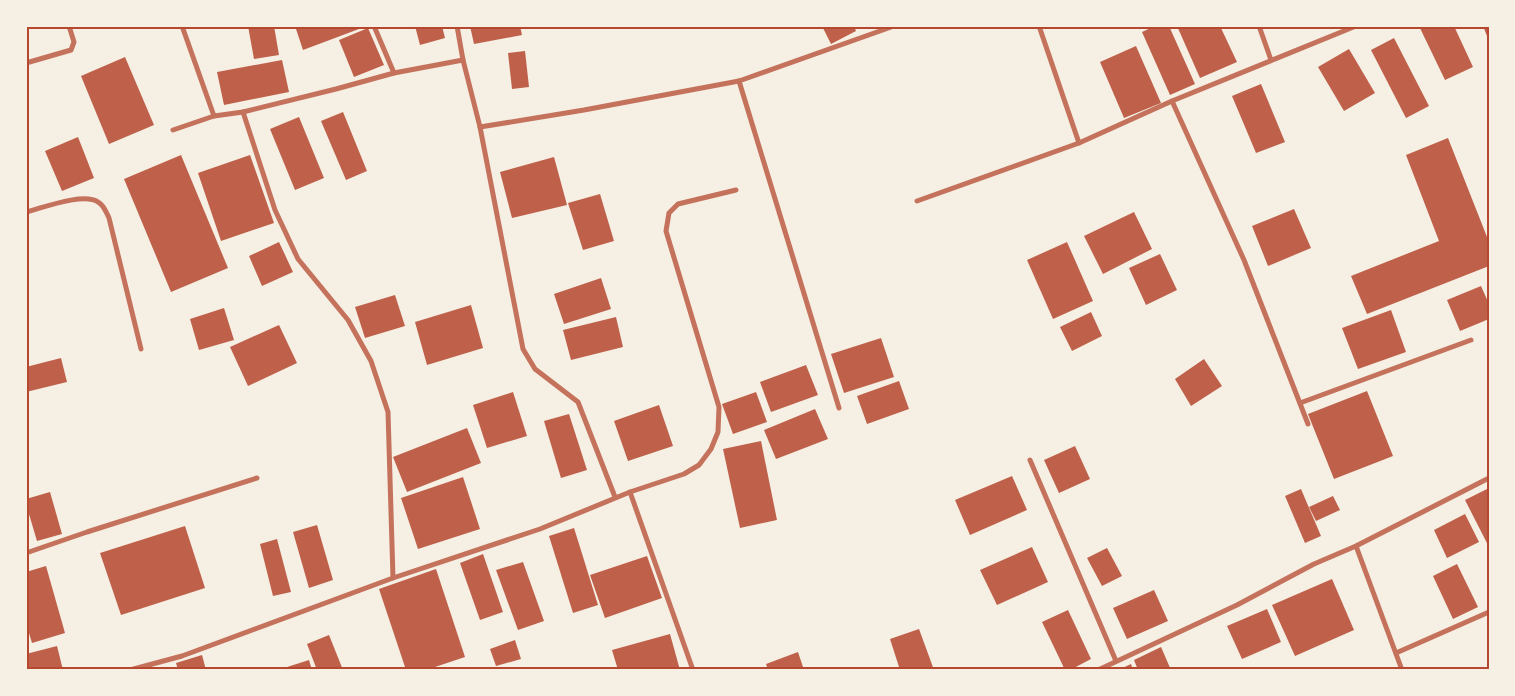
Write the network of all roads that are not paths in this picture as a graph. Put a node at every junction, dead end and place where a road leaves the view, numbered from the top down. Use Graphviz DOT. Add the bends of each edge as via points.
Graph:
graph roads {
  1 [pos="68,26"];
  2 [pos="183,26"];
  3 [pos="374,26"];
  4 [pos="457,26"];
  5 [pos="894,26"];
  6 [pos="1039,26"];
  7 [pos="1259,26"];
  8 [pos="1356,26"];
  9 [pos="462,60"];
  10 [pos="1271,60"];
  11 [pos="26,63"];
  12 [pos="394,72"];
  13 [pos="739,81"];
  14 [pos="1172,101"];
  15 [pos="243,112"];
  16 [pos="214,116"];
  17 [pos="480,126"];
  18 [pos="173,130"];
  19 [pos="1079,143"];
  20 [pos="736,190"];
  21 [pos="916,200"];
  22 [pos="26,212"];
  23 [pos="1471,340"];
  24 [pos="141,349"];
  25 [pos="1300,403"];
  26 [pos="839,408"];
  27 [pos="1308,424"];
  28 [pos="1030,460"];
  29 [pos="257,478"];
  30 [pos="1489,478"];
  31 [pos="630,492"];
  32 [pos="615,498"];
  33 [pos="1356,546"];
  34 [pos="26,554"];
  35 [pos="393,578"];
  36 [pos="1489,612"];
  37 [pos="1396,653"];
  38 [pos="1116,662"];
  39 [pos="130,670"];
  40 [pos="693,670"];
  41 [pos="1098,670"];
  42 [pos="1402,670"];
  1 -- 11 [label="street" via="74,42 71,50"];
  2 -- 16 [label="street"];
  3 -- 12 [label="street"];
  4 -- 9 [label="street"];
  5 -- 13 [label="street"];
  6 -- 19 [label="street"];
  7 -- 10 [label="street"];
  8 -- 10 [label="street"];
  9 -- 12 [label="street"];
  9 -- 17 [label="street"];
  10 -- 14 [label="street"];
  12 -- 15 [label="street"];
  13 -- 17 [label="street"];
  13 -- 26 [label="street"];
  14 -- 19 [label="street"];
  14 -- 25 [label="street" via="1244,260"];
  15 -- 16 [label="street"];
  15 -- 35 [label="street" via="275,210 298,259 348,320 371,360 388,412"];
  16 -- 18 [label="street"];
  17 -- 32 [label="street" via="522,349 536,369 578,402"];
  19 -- 21 [label="street"];
  20 -- 31 [label="street" via="678,204 669,213 666,231 719,407 718,432 699,465 684,474"];
  22 -- 24 [label="street" via="89,198 103,206"];
  23 -- 25 [label="street"];
  25 -- 27 [label="street"];
  28 -- 38 [label="street"];
  29 -- 34 [label="street"];
  30 -- 33 [label="street"];
  31 -- 32 [label="street"];
  31 -- 40 [label="street"];
  32 -- 35 [label="street" via="540,528"];
  33 -- 37 [label="street"];
  33 -- 38 [label="street"];
  35 -- 39 [label="street" via="182,656"];
  36 -- 37 [label="street"];
  37 -- 42 [label="street"];
  38 -- 41 [label="street"];
}
